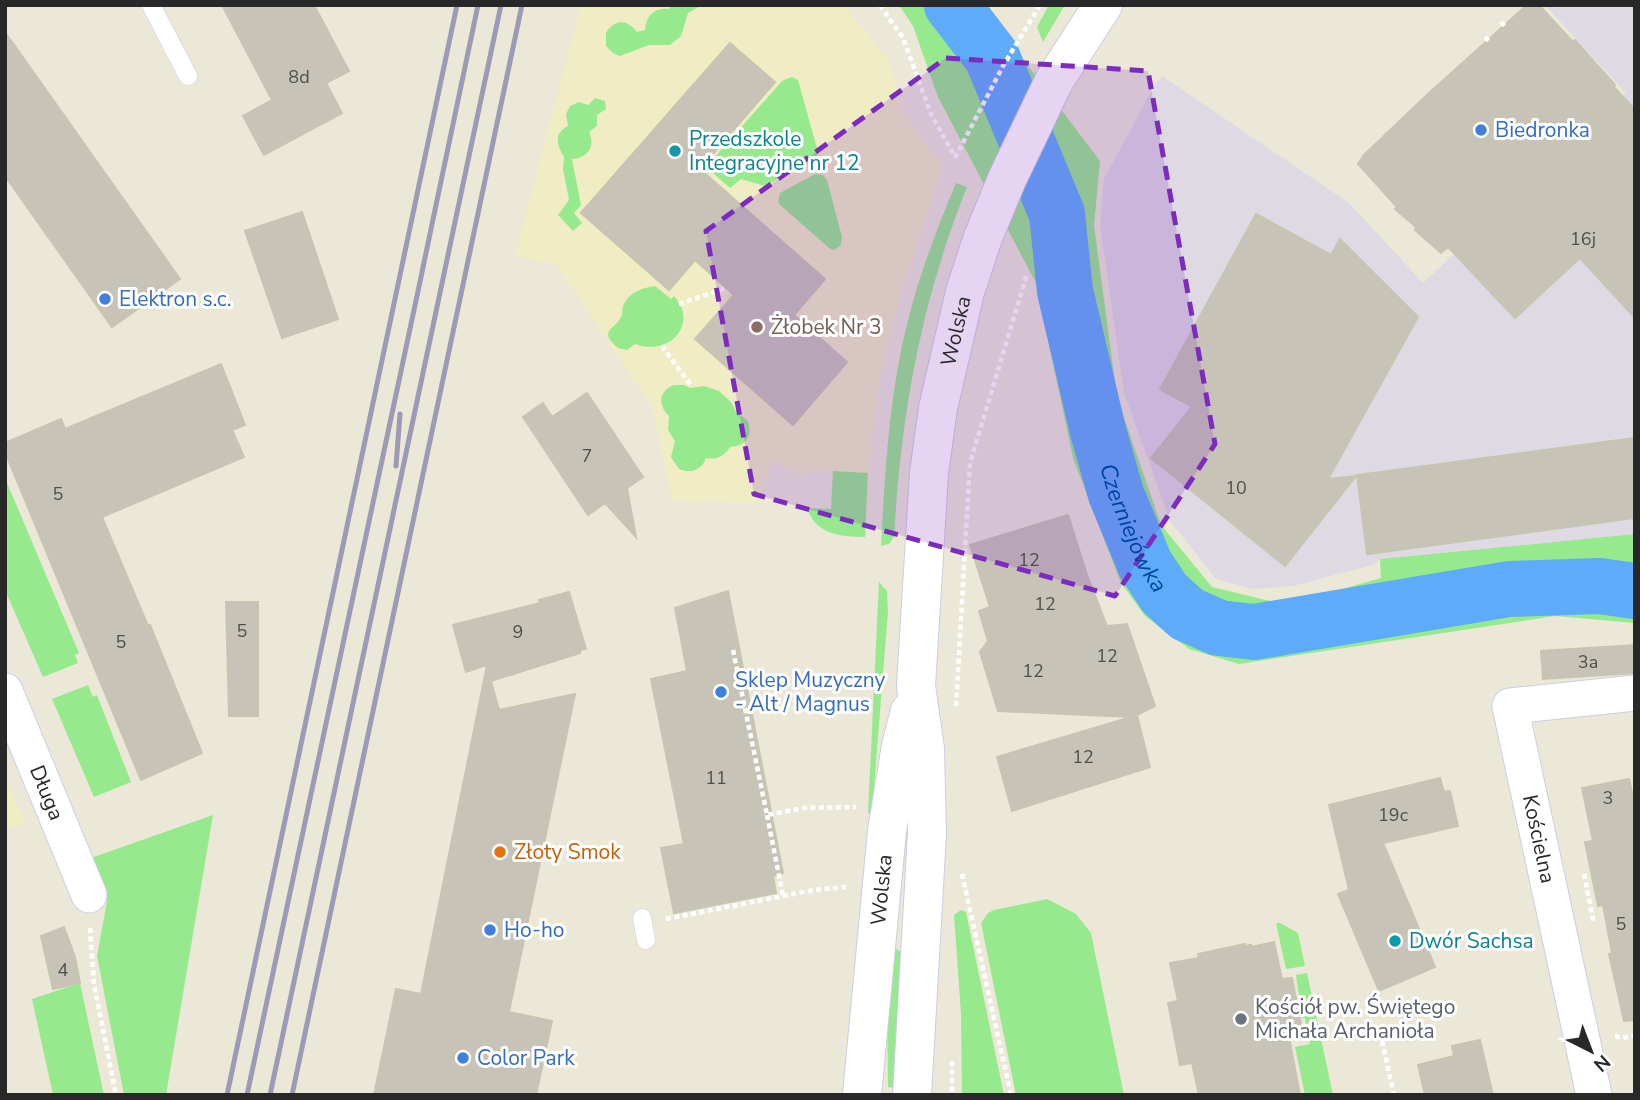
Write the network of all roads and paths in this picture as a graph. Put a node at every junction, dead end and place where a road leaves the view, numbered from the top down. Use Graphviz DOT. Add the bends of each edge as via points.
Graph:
graph roads {
  1 [pos="151,5"];
  2 [pos="880,5"];
  3 [pos="1040,5"];
  4 [pos="1103,5"];
  5 [pos="188,76"];
  6 [pos="1027,274"];
  7 [pos="726,288"];
  8 [pos="679,304"];
  9 [pos="662,346"];
  10 [pos="692,387"];
  11 [pos="733,650"];
  12 [pos="916,685"];
  13 [pos="5,691"];
  14 [pos="1635,693"];
  15 [pos="956,711"];
  16 [pos="849,807"];
  17 [pos="767,815"];
  18 [pos="961,870"];
  19 [pos="89,895"];
  20 [pos="867,895"];
  21 [pos="783,897"];
  22 [pos="923,906"];
  23 [pos="675,917"];
  24 [pos="642,918"];
  25 [pos="646,940"];
  26 [pos="1382,1041"];
  27 [pos="116,1095"];
  28 [pos="862,1095"];
  29 [pos="912,1095"];
  30 [pos="1011,1095"];
  31 [pos="1394,1095"];
  32 [pos="1594,1095"];
  1 -- 5 [label="lane"];
  2 -- 3 [label="path" via="903,38 931,114 955,158"];
  4 -- 12 [label="street, Wolska" via="1055,81 1007,179 964,292 938,408 929,473"];
  6 -- 15 [label="path" via="970,463"];
  7 -- 8 [label="path"];
  9 -- 10 [label="path"];
  11 -- 17 [label="path"];
  12 -- 20 [label="street, Wolska" via="887,831"];
  12 -- 22 [label="street, Wolska" via="925,749"];
  13 -- 19 [label="street, Długa"];
  14 -- 32 [label="street, Kościelna" via="1510,706"];
  16 -- 17 [label="path"];
  17 -- 21 [label="path"];
  18 -- 30 [label="path"];
  19 -- 27 [label="path" via="94,984"];
  20 -- 21 [label="path"];
  20 -- 22 [label="street"];
  20 -- 28 [label="street, Wolska"];
  21 -- 23 [label="path"];
  22 -- 29 [label="street, Wolska"];
  24 -- 25 [label="lane"];
  26 -- 31 [label="path"];
}
